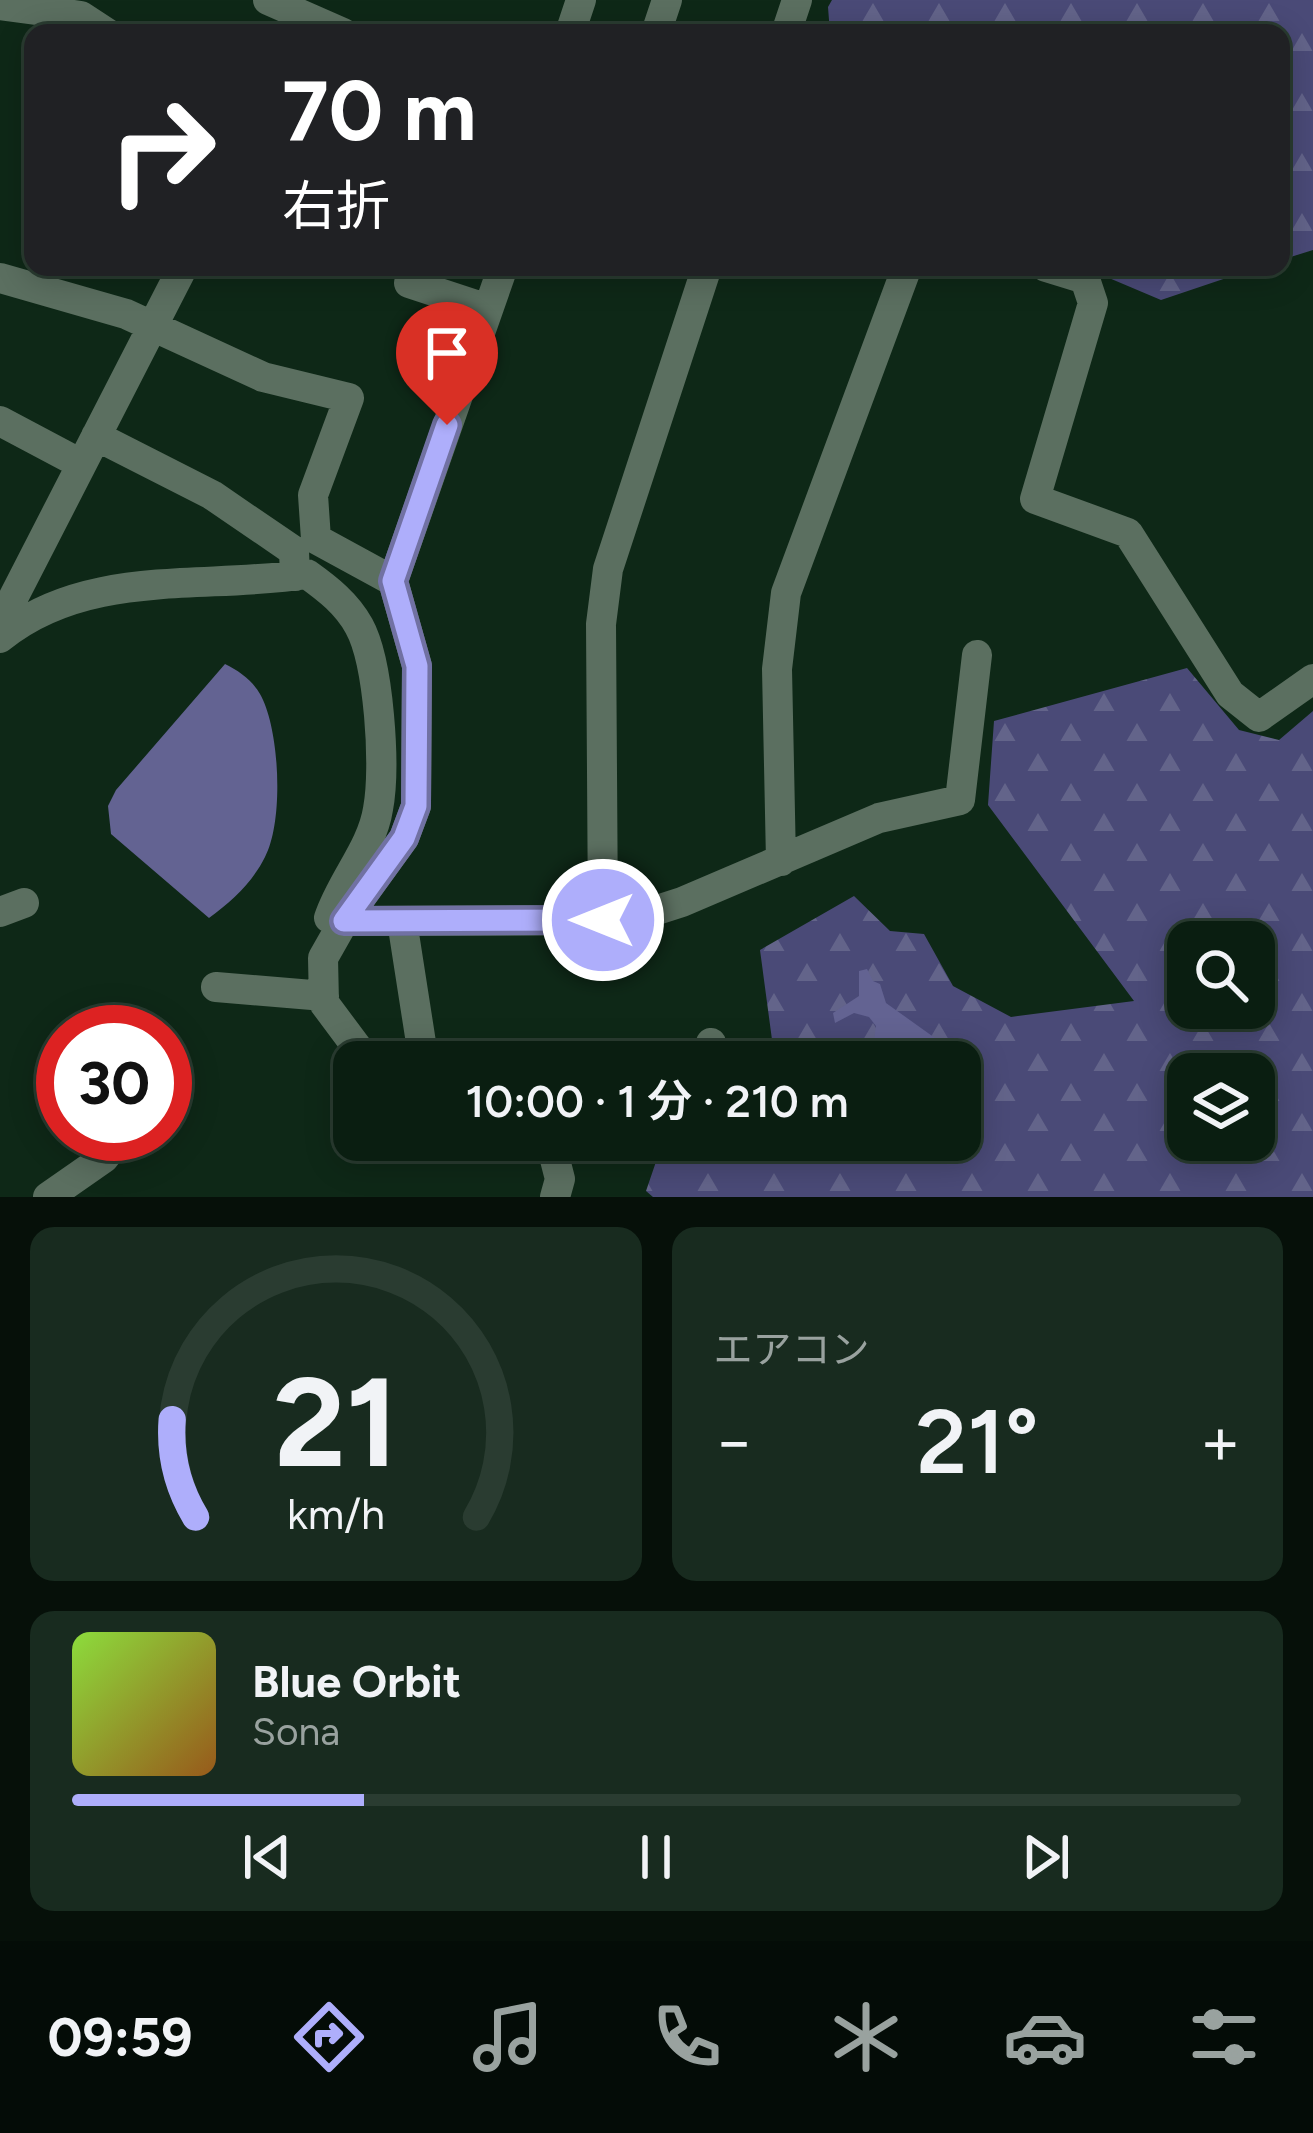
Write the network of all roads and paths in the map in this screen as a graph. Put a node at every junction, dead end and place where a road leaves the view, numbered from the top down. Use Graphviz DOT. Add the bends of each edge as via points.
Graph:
graph roads {
  1 [pos="268,0"];
  2 [pos="0,5"];
  3 [pos="93,24"];
  4 [pos="297,24"];
  5 [pos="178,276"];
  6 [pos="412,276"];
  7 [pos="500,276"];
  8 [pos="704,276"];
  9 [pos="904,276"];
  10 [pos="1075,276"];
  11 [pos="0,278"];
  12 [pos="488,309"];
  13 [pos="152,326"];
  14 [pos="0,422"];
  15 [pos="88,450"];
  16 [pos="295,576"];
  17 [pos="393,581"];
  18 [pos="8,585"];
  19 [pos="2,636"];
  20 [pos="977,655"];
  21 [pos="1313,679"];
  22 [pos="781,861"];
  23 [pos="603,920"];
  24 [pos="344,921"];
  25 [pos="402,921"];
  26 [pos="325,954"];
  27 [pos="216,987"];
  28 [pos="324,996"];
  29 [pos="352,1041"];
  30 [pos="421,1041"];
  31 [pos="100,1161"];
  32 [pos="555,1161"];
  33 [pos="62,1194"];
  34 [pos="555,1197"];
  1 -- 4 [label="street"];
  2 -- 3 [label="street"];
  5 -- 13 [label="street"];
  6 -- 12 [label="street" via="410,283"];
  7 -- 12 [label="street"];
  8 -- 23 [label="street" via="608,569 601,625"];
  9 -- 22 [label="street" via="786,592 777,669"];
  10 -- 21 [label="street" via="1085,279 1093,303 1035,499 1128,533 1230,694 1259,717"];
  11 -- 13 [label="street"];
  12 -- 17 [label="street"];
  13 -- 15 [label="street"];
  13 -- 17 [label="street" via="263,377 350,398 313,495 316,539"];
  14 -- 15 [label="street"];
  15 -- 16 [label="street" via="212,495 294,551"];
  15 -- 18 [label="street"];
  16 -- 19 [label="street" via="134,584 20,622"];
  16 -- 26 [label="street" via="308,574 335,594 359,626 380,734 378,810 329,914"];
  17 -- 24 [label="street" via="417,666 416,806 404,838"];
  18 -- 19 [label="street"];
  20 -- 22 [label="street" via="960,800 879,818"];
  22 -- 23 [label="street" via="663,908"];
  23 -- 25 [label="street"];
  24 -- 25 [label="street"];
  24 -- 26 [label="street"];
  25 -- 30 [label="street"];
  26 -- 28 [label="street"];
  27 -- 28 [label="street"];
  28 -- 29 [label="street"];
  31 -- 33 [label="street"];
  32 -- 34 [label="street"];
}
